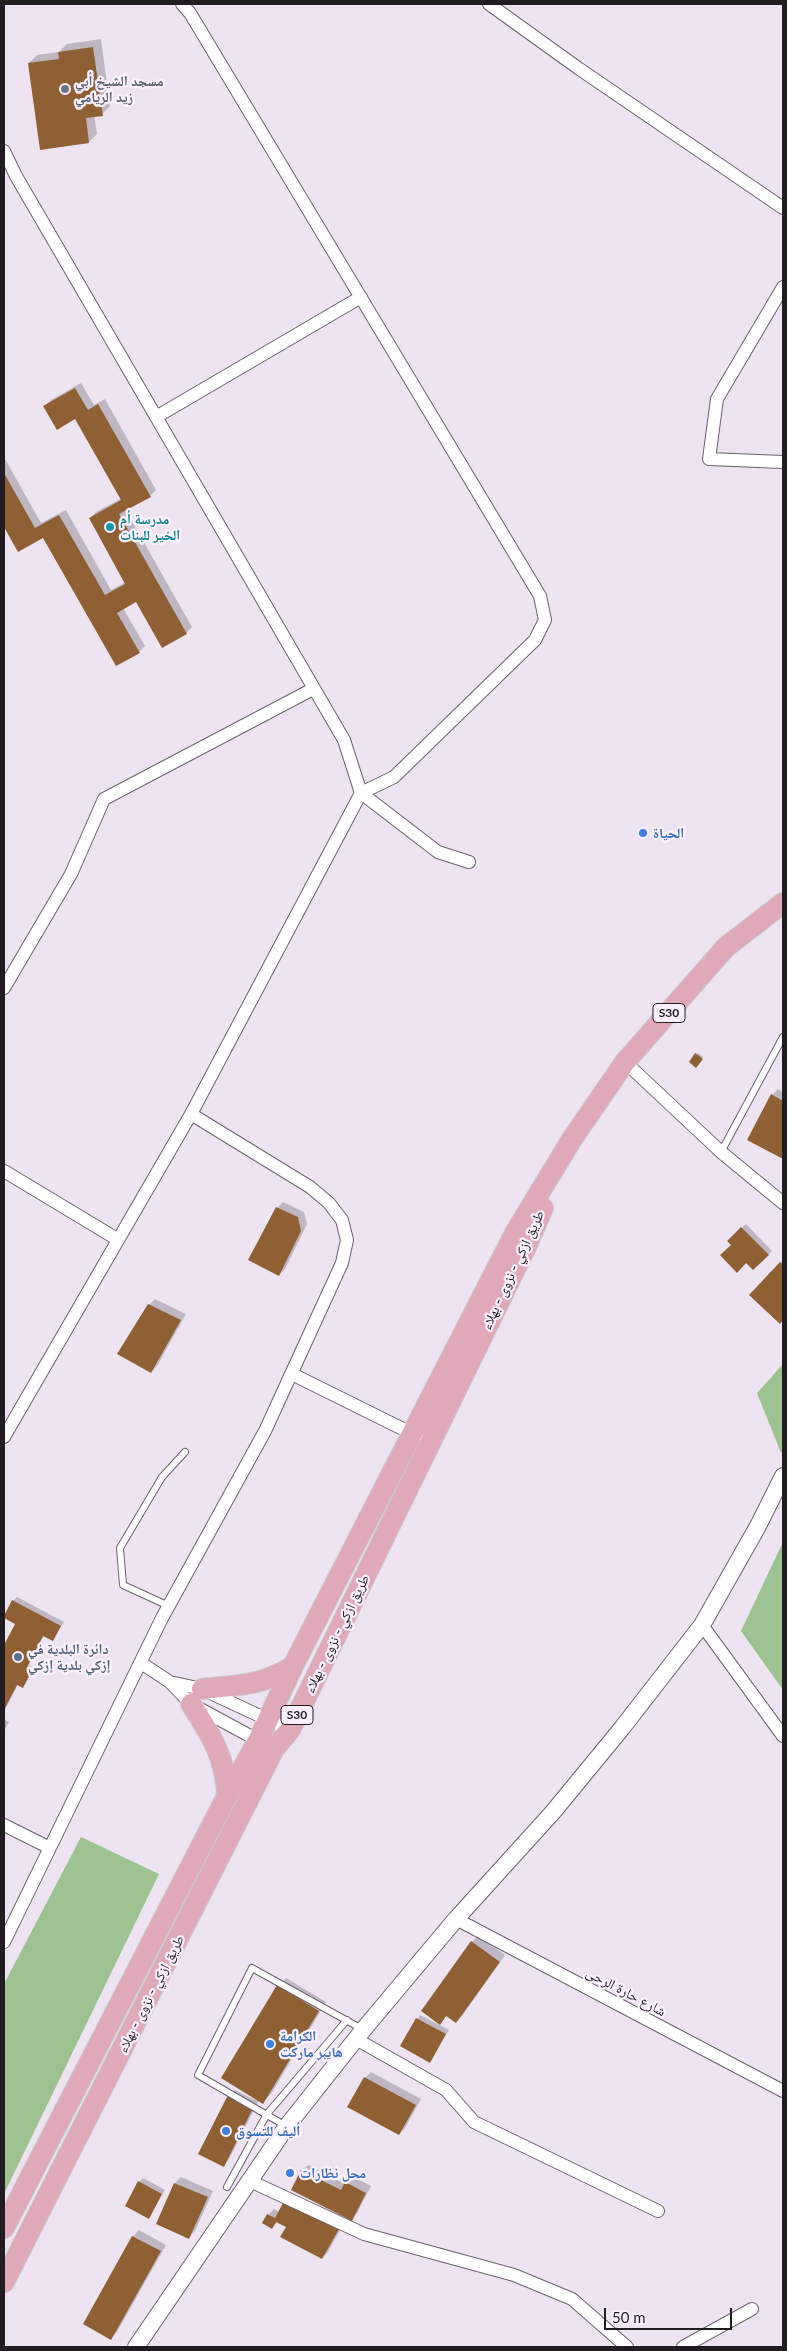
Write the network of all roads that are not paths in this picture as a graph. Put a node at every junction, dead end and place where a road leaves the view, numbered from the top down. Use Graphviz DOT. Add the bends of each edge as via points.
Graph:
graph roads {
  1 [pos="182,4"];
  2 [pos="488,4"];
  3 [pos="4,151"];
  4 [pos="783,208"];
  5 [pos="783,287"];
  6 [pos="361,297"];
  7 [pos="156,417"];
  8 [pos="783,462"];
  9 [pos="313,689"];
  10 [pos="361,793"];
  11 [pos="469,862"];
  12 [pos="783,903"];
  13 [pos="4,988"];
  14 [pos="783,1036"];
  15 [pos="625,1062"];
  16 [pos="191,1114"];
  17 [pos="721,1152"];
  18 [pos="4,1171"];
  19 [pos="783,1204"];
  20 [pos="117,1239"];
  21 [pos="292,1374"];
  22 [pos="4,1437"];
  23 [pos="422,1438"];
  24 [pos="185,1452"];
  25 [pos="783,1476"];
  26 [pos="169,1606"];
  27 [pos="702,1625"];
  28 [pos="141,1663"];
  29 [pos="293,1666"];
  30 [pos="170,1682"];
  31 [pos="196,1696"];
  32 [pos="268,1721"];
  33 [pos="290,1730"];
  34 [pos="783,1736"];
  35 [pos="266,1745"];
  36 [pos="227,1796"];
  37 [pos="4,1825"];
  38 [pos="48,1847"];
  39 [pos="456,1919"];
  40 [pos="4,1942"];
  41 [pos="347,2020"];
  42 [pos="360,2034"];
  43 [pos="783,2091"];
  44 [pos="267,2114"];
  45 [pos="287,2126"];
  46 [pos="250,2181"];
  47 [pos="227,2187"];
  48 [pos="658,2210"];
  49 [pos="4,2228"];
  50 [pos="4,2282"];
  51 [pos="752,2309"];
  52 [pos="136,2347"];
  53 [pos="628,2347"];
  54 [pos="683,2347"];
  1 -- 6 [label="street"];
  2 -- 4 [label="street"];
  3 -- 7 [label="street"];
  5 -- 8 [label="street" via="717,399 709,459"];
  6 -- 7 [label="street"];
  6 -- 10 [label="street" via="540,596 545,620 535,640 394,777"];
  7 -- 9 [label="street"];
  9 -- 10 [label="street" via="344,740"];
  9 -- 13 [label="street" via="104,799 70,874"];
  10 -- 11 [label="street" via="438,852"];
  10 -- 16 [label="street"];
  12 -- 15 [label="main road, طريق ازكي - نزوى - بهلاء / S30" via="726,947"];
  14 -- 17 [label="lane"];
  15 -- 17 [label="street"];
  15 -- 23 [label="main road, طريق ازكي - نزوى - بهلاء / S30" via="572,1139 527,1245"];
  16 -- 20 [label="street"];
  16 -- 21 [label="street" via="310,1187 329,1203 342,1220 347,1240 342,1263"];
  17 -- 19 [label="street"];
  18 -- 20 [label="street"];
  20 -- 22 [label="street"];
  21 -- 23 [label="street"];
  21 -- 26 [label="street" via="265,1431"];
  23 -- 29 [label="main road, طريق ازكي - نزوى - بهلاء / S30"];
  23 -- 33 [label="main road, طريق ازكي - نزوى - بهلاء / S30"];
  24 -- 26 [label="lane" via="162,1477 120,1548 123,1585"];
  25 -- 27 [label="street"];
  26 -- 28 [label="street"];
  27 -- 34 [label="street"];
  27 -- 39 [label="street" via="554,1812"];
  28 -- 30 [label="street"];
  28 -- 38 [label="street"];
  29 -- 31 [label="main road" via="274,1678"];
  29 -- 32 [label="main road, طريق ازكي - نزوى - بهلاء / S30"];
  30 -- 31 [label="street"];
  30 -- 31 [label="street"];
  31 -- 32 [label="street"];
  31 -- 35 [label="street"];
  31 -- 36 [label="main road" via="223,1762"];
  32 -- 33 [label="street"];
  32 -- 35 [label="main road, طريق ازكي - نزوى - بهلاء / S30"];
  33 -- 35 [label="main road, طريق ازكي - نزوى - بهلاء / S30"];
  35 -- 36 [label="main road, طريق ازكي - نزوى - بهلاء / S30"];
  35 -- 50 [label="main road, طريق ازكي - نزوى - بهلاء / S30"];
  36 -- 49 [label="main road, طريق ازكي - نزوى - بهلاء / S30"];
  37 -- 38 [label="street"];
  38 -- 40 [label="street"];
  39 -- 42 [label="street"];
  39 -- 43 [label="street, شارع حارة الرحى"];
  41 -- 42 [label="lane"];
  41 -- 44 [label="lane"];
  41 -- 44 [label="lane" via="252,1968 198,2075"];
  42 -- 45 [label="street"];
  42 -- 48 [label="street" via="446,2090 474,2122"];
  44 -- 45 [label="lane"];
  44 -- 47 [label="lane"];
  45 -- 46 [label="street"];
  46 -- 52 [label="street"];
  46 -- 53 [label="street" via="364,2234 514,2275 572,2298"];
  51 -- 54 [label="street"];
}
